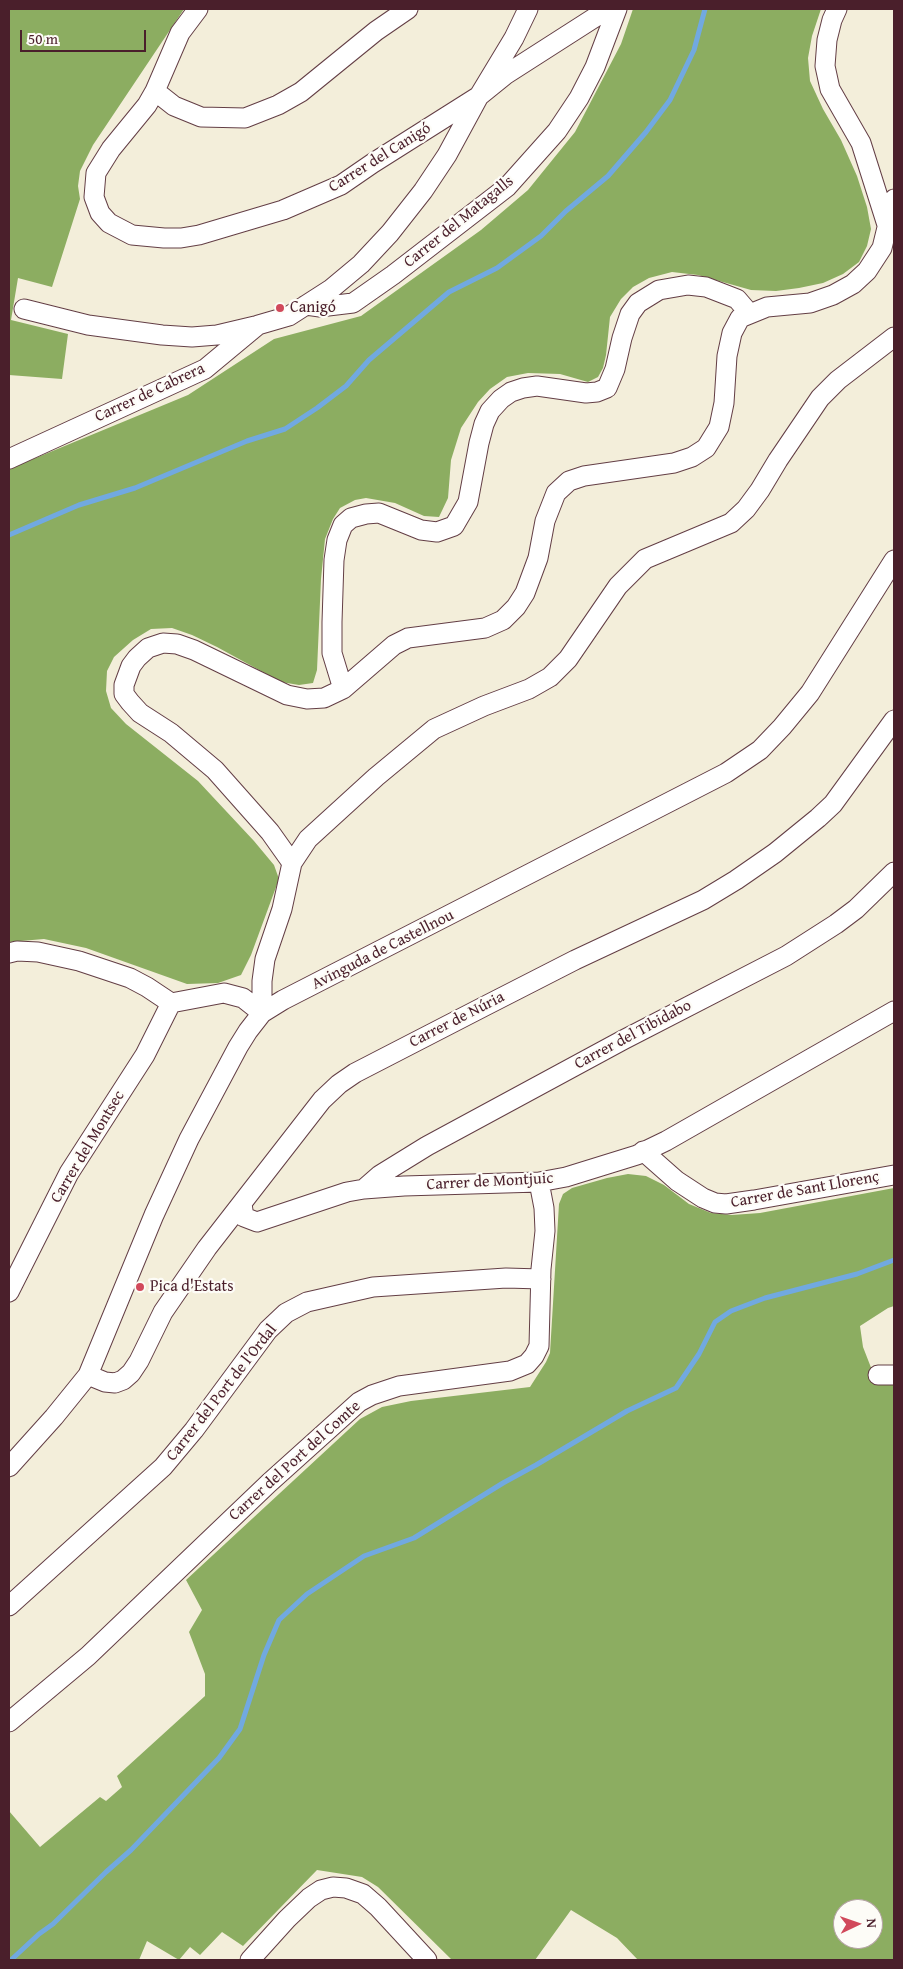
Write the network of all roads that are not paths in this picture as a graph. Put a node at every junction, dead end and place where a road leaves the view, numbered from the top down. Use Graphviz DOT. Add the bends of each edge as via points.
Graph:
graph roads {
  1 [pos="198,9"];
  2 [pos="408,9"];
  3 [pos="528,9"];
  4 [pos="608,9"];
  5 [pos="617,9"];
  6 [pos="837,9"];
  7 [pos="388,16"];
  8 [pos="155,91"];
  9 [pos="479,96"];
  10 [pos="894,199"];
  11 [pos="888,227"];
  12 [pos="306,305"];
  13 [pos="24,309"];
  14 [pos="749,313"];
  15 [pos="258,325"];
  16 [pos="894,337"];
  17 [pos="9,459"];
  18 [pos="894,560"];
  19 [pos="343,689"];
  20 [pos="894,720"];
  21 [pos="292,863"];
  22 [pos="894,872"];
  23 [pos="9,953"];
  24 [pos="171,1003"];
  25 [pos="894,1011"];
  26 [pos="262,1013"];
  27 [pos="643,1152"];
  28 [pos="894,1175"];
  29 [pos="539,1182"];
  30 [pos="364,1189"];
  31 [pos="242,1204"];
  32 [pos="541,1279"];
  33 [pos="9,1292"];
  34 [pos="88,1375"];
  35 [pos="9,1467"];
  36 [pos="9,1606"];
  37 [pos="9,1722"];
  38 [pos="250,1960"];
  39 [pos="427,1960"];
  1 -- 8 [label="street" via="180,33"];
  2 -- 7 [label="street"];
  3 -- 9 [label="street, Carrer de Cabrera"];
  4 -- 9 [label="street, Carrer del Canigó" via="505,75"];
  5 -- 12 [label="street, Carrer del Matagalls" via="595,67 579,98 557,131 507,187 353,303 320,307"];
  6 -- 11 [label="street" via="827,40 825,66 830,89 860,143"];
  7 -- 8 [label="street" via="301,92 245,118 201,118 174,106"];
  8 -- 9 [label="street, Carrer del Canigó" via="111,149 96,173 93,186 100,213 109,223 132,235 164,238 199,234 283,210 341,185"];
  9 -- 12 [label="street, Carrer de Cabrera" via="447,155 390,233 361,264"];
  10 -- 11 [label="street"];
  11 -- 14 [label="street" via="882,248 867,271 853,284 810,303 766,307"];
  12 -- 15 [label="street, Carrer de Cabrera" via="289,316"];
  13 -- 15 [label="street" via="88,325 162,335 217,335"];
  14 -- 19 [label="street" via="740,318 732,333 726,356 724,403 719,427 706,448 674,463 608,471 569,481 556,493 551,504 525,594 502,620 485,628 408,638 394,645"];
  14 -- 19 [label="street" via="737,299 706,287 688,285 659,290 638,303 630,314 607,388 586,393 537,386 511,392 500,399 484,424 468,502 454,526 437,532 421,530 380,513 351,518 343,525 334,560 332,622 332,653"];
  15 -- 17 [label="street, Carrer de Cabrera" via="204,369"];
  16 -- 21 [label="street" via="820,398 760,490 731,523 645,559 618,586 568,659 550,677 530,689 434,729 308,838"];
  18 -- 26 [label="street, Avinguda de Castellnou" via="810,693 760,750 726,773"];
  19 -- 21 [label="street" via="324,698 287,695 194,650 162,643 148,648 137,658 124,685 124,694 140,713 172,733 215,770 270,832"];
  20 -- 31 [label="street, Carrer de Núria" via="833,804 782,848 736,880 703,900 575,960 339,1084 322,1100"];
  21 -- 26 [label="street" via="282,908 265,959"];
  22 -- 30 [label="street, Carrer del Tibidabo" via="856,909 802,947 416,1152"];
  23 -- 24 [label="street" via="38,952 79,961 130,978"];
  24 -- 26 [label="street" via="224,993 243,998"];
  24 -- 33 [label="street, Carrer del Montsec" via="145,1055 70,1173"];
  25 -- 27 [label="street, Carrer de Montjuic"];
  26 -- 34 [label="street, Avinguda de Castellnou" via="248,1031 189,1139"];
  27 -- 28 [label="street, Carrer de Sant Llorenç" via="677,1181 715,1203 754,1200"];
  27 -- 29 [label="street, Carrer de Montjuic" via="566,1178"];
  29 -- 30 [label="street, Carrer de Montjuic"];
  29 -- 32 [label="street, Carrer del Port del Comte" via="545,1231"];
  30 -- 31 [label="street, Carrer de Montjuic" via="257,1222 244,1217"];
  31 -- 34 [label="street, Carrer de Núria" via="163,1312 131,1373 115,1383"];
  32 -- 36 [label="street, Carrer del Port de l'Ordal" via="506,1278 373,1287 307,1302 286,1314 268,1330 194,1430 163,1466"];
  32 -- 37 [label="street, Carrer del Port del Comte" via="539,1346 527,1364 510,1371 399,1386 359,1402 268,1483 88,1656"];
  34 -- 35 [label="street, Avinguda de Castellnou"];
  38 -- 39 [label="street" via="309,1898 333,1887 363,1894"];
}
